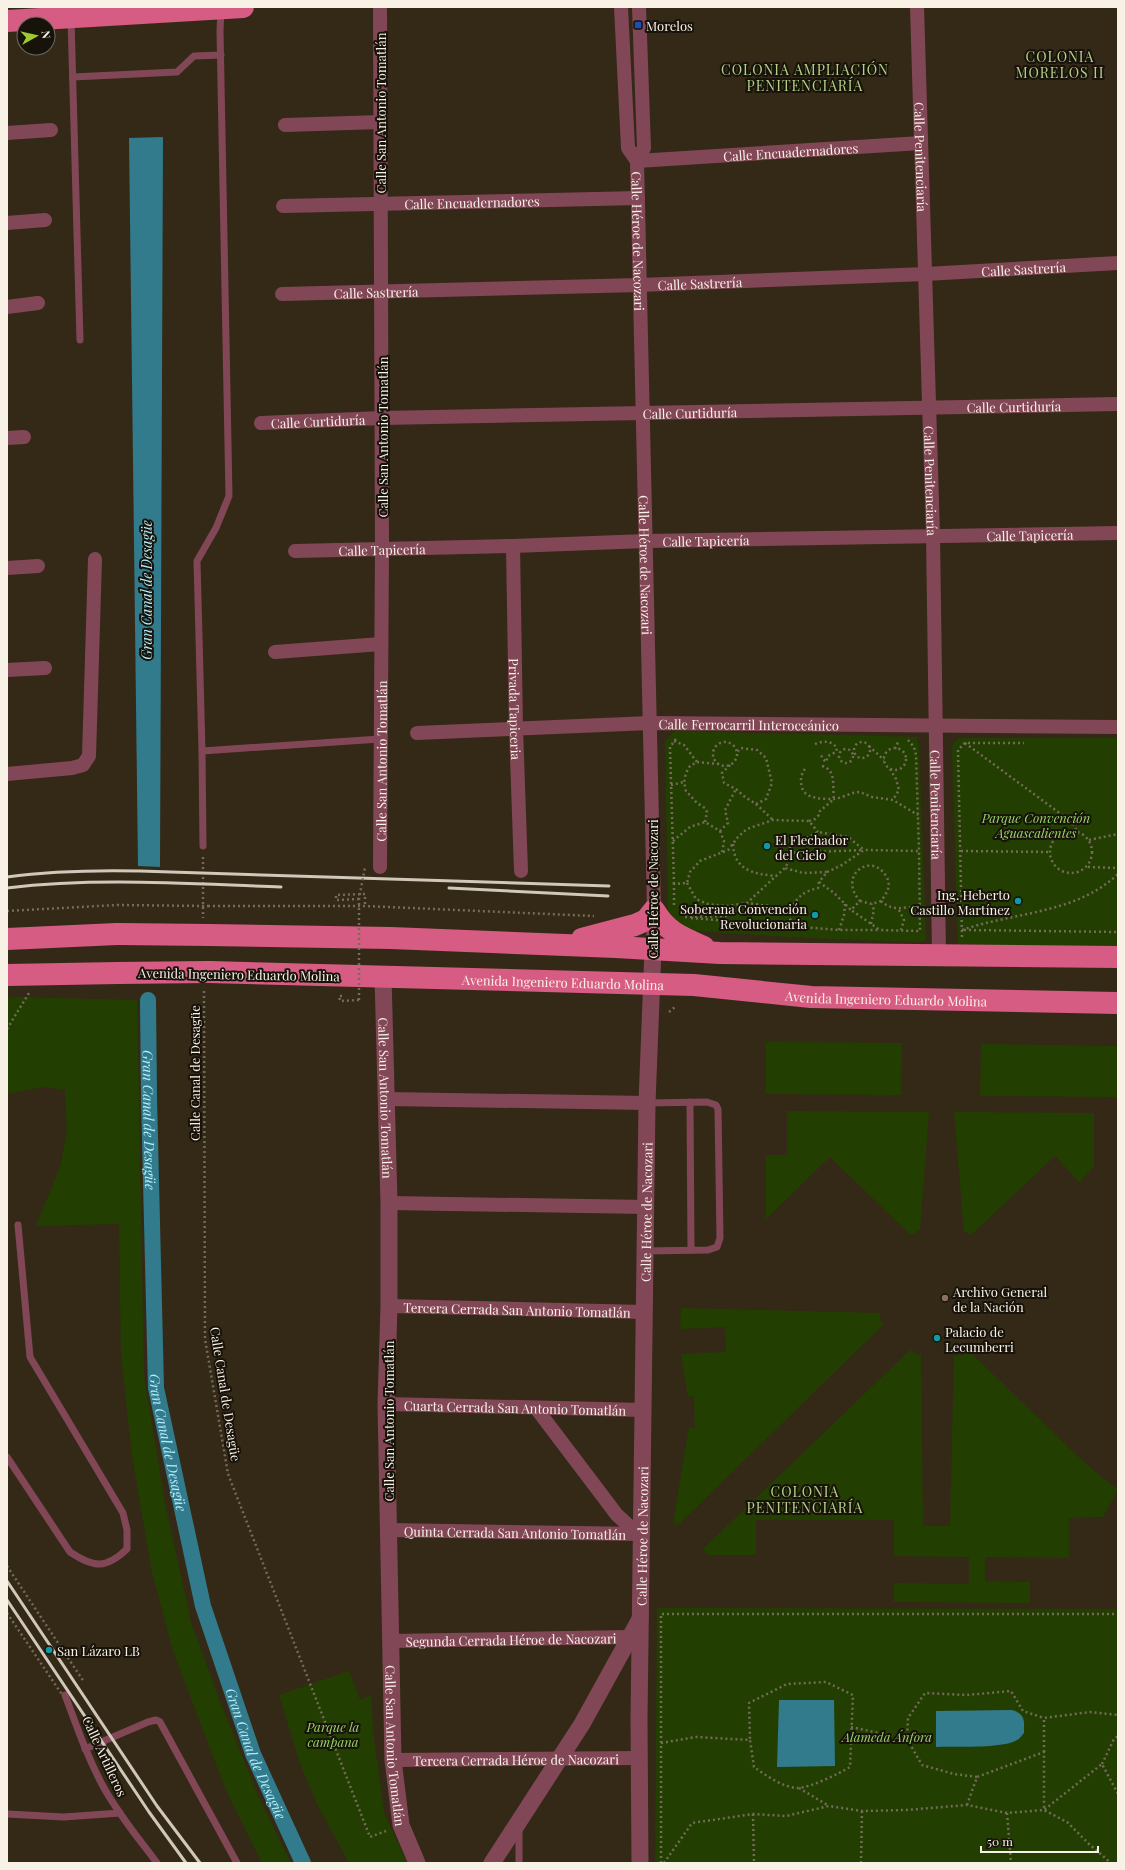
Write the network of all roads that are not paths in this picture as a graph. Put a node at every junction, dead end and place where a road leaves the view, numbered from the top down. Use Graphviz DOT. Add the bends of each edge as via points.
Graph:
graph roads {
  1 [pos="243,7"];
  2 [pos="380,7"];
  3 [pos="620,7"];
  4 [pos="639,7"];
  5 [pos="917,7"];
  6 [pos="221,8"];
  7 [pos="71,17"];
  8 [pos="7,21"];
  9 [pos="221,54"];
  10 [pos="73,76"];
  11 [pos="381,122"];
  12 [pos="286,125"];
  13 [pos="51,130"];
  14 [pos="7,133"];
  15 [pos="921,143"];
  16 [pos="637,161"];
  17 [pos="638,198"];
  18 [pos="381,204"];
  19 [pos="283,206"];
  20 [pos="45,220"];
  21 [pos="7,223"];
  22 [pos="1118,263"];
  23 [pos="926,274"];
  24 [pos="640,285"];
  25 [pos="381,291"];
  26 [pos="282,294"];
  27 [pos="38,304"];
  28 [pos="7,307"];
  29 [pos="80,340"];
  30 [pos="1118,404"];
  31 [pos="930,407"];
  32 [pos="643,414"];
  33 [pos="382,418"];
  34 [pos="261,423"];
  35 [pos="24,437"];
  36 [pos="7,438"];
  37 [pos="1118,533"];
  38 [pos="933,535"];
  39 [pos="646,541"];
  40 [pos="512,546"];
  41 [pos="382,548"];
  42 [pos="295,551"];
  43 [pos="95,559"];
  44 [pos="38,566"];
  45 [pos="7,568"];
  46 [pos="381,644"];
  47 [pos="275,652"];
  48 [pos="45,668"];
  49 [pos="7,670"];
  50 [pos="650,723"];
  51 [pos="936,726"];
  52 [pos="1118,727"];
  53 [pos="516,728"];
  54 [pos="417,733"];
  55 [pos="380,739"];
  56 [pos="202,751"];
  57 [pos="7,774"];
  58 [pos="203,846"];
  59 [pos="380,867"];
  60 [pos="521,871"];
  61 [pos="664,910"];
  62 [pos="7,939"];
  63 [pos="561,945"];
  64 [pos="653,949"];
  65 [pos="720,954"];
  66 [pos="939,955"];
  67 [pos="1118,957"];
  68 [pos="7,975"];
  69 [pos="383,976"];
  70 [pos="652,984"];
  71 [pos="1118,1003"];
  72 [pos="387,1099"];
  73 [pos="690,1102"];
  74 [pos="647,1103"];
  75 [pos="389,1203"];
  76 [pos="646,1207"];
  77 [pos="18,1225"];
  78 [pos="691,1250"];
  79 [pos="645,1251"];
  80 [pos="389,1306"];
  81 [pos="644,1312"];
  82 [pos="386,1404"];
  83 [pos="536,1408"];
  84 [pos="643,1410"];
  85 [pos="7,1457"];
  86 [pos="388,1530"];
  87 [pos="642,1534"];
  88 [pos="641,1616"];
  89 [pos="630,1636"];
  90 [pos="391,1640"];
  91 [pos="64,1696"];
  92 [pos="85,1749"];
  93 [pos="639,1758"];
  94 [pos="560,1759"];
  95 [pos="393,1760"];
  96 [pos="120,1813"];
  97 [pos="7,1814"];
  98 [pos="519,1823"];
  99 [pos="157,1863"];
  100 [pos="237,1863"];
  101 [pos="416,1863"];
  102 [pos="492,1863"];
  103 [pos="519,1863"];
  104 [pos="640,1863"];
  1 -- 6 [label="main road"];
  2 -- 11 [label="street, Calle San Antonio Tomatlán"];
  3 -- 16 [label="street, Calle Héroe de Nacozari" via="628,148"];
  4 -- 16 [label="street, Calle Héroe de Nacozari" via="644,148"];
  5 -- 15 [label="street, Calle Penitenciaría"];
  6 -- 7 [label="main road"];
  6 -- 9 [label="lane"];
  7 -- 8 [label="main road"];
  7 -- 10 [label="lane"];
  9 -- 10 [label="lane" via="194,56 177,72"];
  9 -- 56 [label="lane" via="229,496 216,528 197,561"];
  10 -- 29 [label="lane"];
  11 -- 12 [label="street"];
  11 -- 18 [label="street, Calle San Antonio Tomatlán"];
  13 -- 14 [label="street"];
  15 -- 16 [label="street, Calle Encuadernadores"];
  15 -- 23 [label="street, Calle Penitenciaría"];
  16 -- 17 [label="street, Calle Héroe de Nacozari"];
  17 -- 18 [label="street, Calle Encuadernadores"];
  17 -- 24 [label="street, Calle Héroe de Nacozari"];
  18 -- 19 [label="street, Calle Encuadernadores"];
  18 -- 25 [label="street, Calle San Antonio Tomatlán"];
  20 -- 21 [label="street"];
  22 -- 23 [label="street, Calle Sastrería"];
  23 -- 24 [label="street, Calle Sastrería"];
  23 -- 31 [label="street, Calle Penitenciaría"];
  24 -- 25 [label="street, Calle Sastrería"];
  24 -- 32 [label="street, Calle Héroe de Nacozari"];
  25 -- 26 [label="street, Calle Sastrería"];
  25 -- 33 [label="street, Calle San Antonio Tomatlán"];
  27 -- 28 [label="street"];
  30 -- 31 [label="street, Calle Curtiduría"];
  31 -- 32 [label="street, Calle Curtiduría"];
  31 -- 38 [label="street, Calle Penitenciaría"];
  32 -- 33 [label="street, Calle Curtiduría"];
  32 -- 39 [label="street, Calle Héroe de Nacozari"];
  33 -- 34 [label="street, Calle Curtiduría"];
  33 -- 41 [label="street, Calle San Antonio Tomatlán"];
  35 -- 36 [label="street"];
  37 -- 38 [label="street, Calle Tapicería"];
  38 -- 39 [label="street, Calle Tapicería"];
  38 -- 51 [label="street, Calle Penitenciaría"];
  39 -- 40 [label="street, Calle Tapicería"];
  39 -- 50 [label="street, Calle Héroe de Nacozari"];
  40 -- 41 [label="street, Calle Tapicería"];
  40 -- 53 [label="street, Privada Tapiceria"];
  41 -- 42 [label="street, Calle Tapicería"];
  41 -- 46 [label="street, Calle San Antonio Tomatlán"];
  43 -- 57 [label="street" via="89,756 83,765 58,770"];
  44 -- 45 [label="street"];
  46 -- 47 [label="street"];
  46 -- 55 [label="street, Calle San Antonio Tomatlán"];
  48 -- 49 [label="street"];
  50 -- 51 [label="street, Calle Ferrocarril Interoceánico"];
  50 -- 53 [label="street, Calle Ferrocarril Interoceánico"];
  50 -- 61 [label="street, Calle Héroe de Nacozari"];
  51 -- 52 [label="street, Calle Ferrocarril Interoceánico"];
  51 -- 66 [label="street, Calle Penitenciaría"];
  53 -- 54 [label="street, Calle Ferrocarril Interoceánico"];
  53 -- 60 [label="street, Privada Tapiceria"];
  55 -- 56 [label="lane"];
  55 -- 59 [label="street, Calle San Antonio Tomatlán"];
  56 -- 58 [label="lane"];
  61 -- 63 [label="main road" via="635,925"];
  61 -- 64 [label="street, Calle Héroe de Nacozari"];
  61 -- 65 [label="main road" via="668,929"];
  62 -- 63 [label="main road, bridge" via="206,930"];
  63 -- 64 [label="main road"];
  64 -- 65 [label="main road"];
  64 -- 70 [label="street, Calle Héroe de Nacozari"];
  65 -- 66 [label="main road"];
  66 -- 67 [label="main road"];
  68 -- 69 [label="main road, Avenida Ingeniero Eduardo Molina, bridge" via="118,973 206,981"];
  69 -- 70 [label="main road, Avenida Ingeniero Eduardo Molina"];
  69 -- 72 [label="street, Calle San Antonio Tomatlán"];
  70 -- 71 [label="main road, Avenida Ingeniero Eduardo Molina" via="694,985 811,997"];
  70 -- 74 [label="street, Calle Héroe de Nacozari"];
  72 -- 74 [label="street"];
  72 -- 75 [label="street, Calle San Antonio Tomatlán"];
  73 -- 74 [label="lane"];
  73 -- 78 [label="lane"];
  73 -- 78 [label="lane" via="712,1103 716,1105 719,1114 719,1243 713,1249"];
  74 -- 76 [label="street, Calle Héroe de Nacozari"];
  75 -- 76 [label="street"];
  75 -- 80 [label="street, Calle San Antonio Tomatlán"];
  76 -- 79 [label="street, Calle Héroe de Nacozari"];
  77 -- 85 [label="lane" via="30,1357 123,1513 127,1530 127,1549 115,1560 101,1565 84,1561 70,1552"];
  78 -- 79 [label="lane"];
  79 -- 81 [label="street, Calle Héroe de Nacozari"];
  80 -- 81 [label="street, Tercera Cerrada San Antonio Tomatlán"];
  80 -- 82 [label="street, Calle San Antonio Tomatlán"];
  81 -- 84 [label="street, Calle Héroe de Nacozari"];
  82 -- 83 [label="street, Cuarta Cerrada San Antonio Tomatlán"];
  82 -- 86 [label="street, Calle San Antonio Tomatlán"];
  83 -- 84 [label="street, Cuarta Cerrada San Antonio Tomatlán"];
  83 -- 87 [label="street" via="617,1515"];
  84 -- 87 [label="street, Calle Héroe de Nacozari"];
  86 -- 87 [label="street, Quinta Cerrada San Antonio Tomatlán"];
  86 -- 90 [label="street, Calle San Antonio Tomatlán"];
  87 -- 88 [label="street, Calle Héroe de Nacozari"];
  88 -- 89 [label="street, Calle Héroe de Nacozari"];
  88 -- 93 [label="street, Calle Héroe de Nacozari"];
  89 -- 90 [label="street, Segunda Cerrada Héroe de Nacozari"];
  89 -- 94 [label="street, Calle Héroe de Nacozari"];
  90 -- 95 [label="street, Calle San Antonio Tomatlán"];
  91 -- 92 [label="lane, Calle Artilleros"];
  92 -- 96 [label="lane, Calle Artilleros" via="104,1789"];
  92 -- 100 [label="lane" via="148,1722 160,1722"];
  93 -- 94 [label="street, Tercera Cerrada Héroe de Nacozari"];
  93 -- 104 [label="street, Calle Héroe de Nacozari"];
  94 -- 95 [label="street, Tercera Cerrada Héroe de Nacozari"];
  94 -- 98 [label="street, Calle Héroe de Nacozari"];
  95 -- 101 [label="street, Calle San Antonio Tomatlán" via="401,1825"];
  96 -- 97 [label="lane" via="64,1817"];
  96 -- 99 [label="lane, Calle Artilleros"];
  98 -- 102 [label="street, Calle Héroe de Nacozari"];
  98 -- 103 [label="lane"];
}
